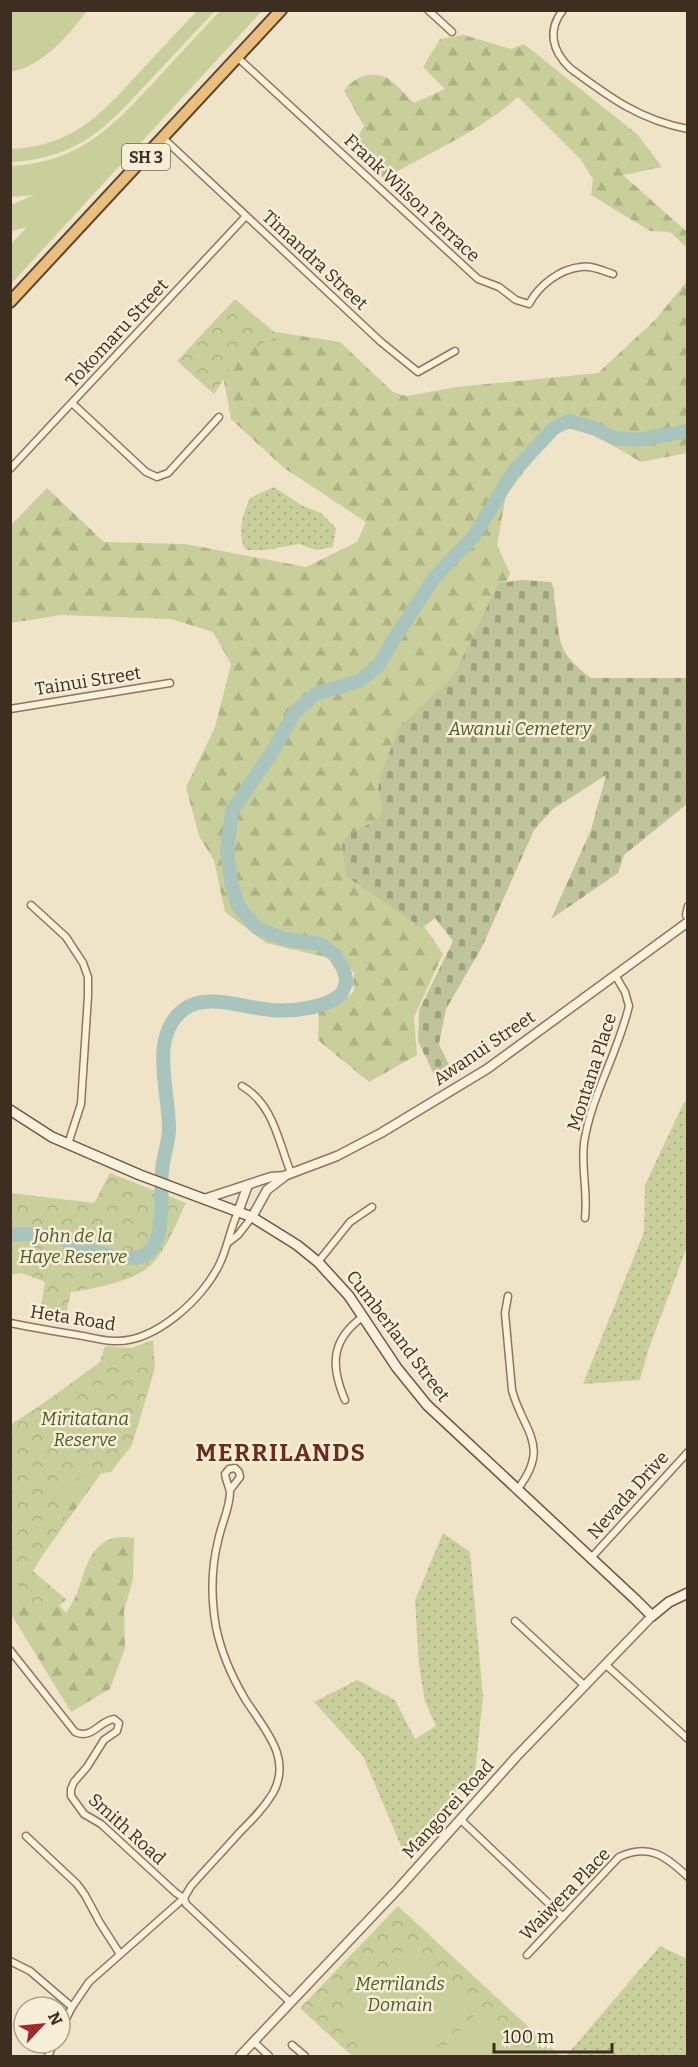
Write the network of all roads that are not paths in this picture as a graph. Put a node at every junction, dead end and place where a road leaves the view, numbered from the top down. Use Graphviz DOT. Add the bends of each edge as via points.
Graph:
graph roads {
  1 [pos="281,10"];
  2 [pos="428,10"];
  3 [pos="563,10"];
  4 [pos="452,33"];
  5 [pos="237,57"];
  6 [pos="687,129"];
  7 [pos="163,138"];
  8 [pos="246,216"];
  9 [pos="613,274"];
  10 [pos="10,303"];
  11 [pos="455,351"];
  12 [pos="72,403"];
  13 [pos="219,417"];
  14 [pos="10,469"];
  15 [pos="170,683"];
  16 [pos="10,709"];
  17 [pos="31,905"];
  18 [pos="687,906"];
  19 [pos="687,920"];
  20 [pos="615,975"];
  21 [pos="242,1086"];
  22 [pos="10,1110"];
  23 [pos="68,1144"];
  24 [pos="288,1175"];
  25 [pos="248,1185"];
  26 [pos="204,1199"];
  27 [pos="372,1207"];
  28 [pos="238,1212"];
  29 [pos="252,1217"];
  30 [pos="585,1218"];
  31 [pos="229,1242"];
  32 [pos="318,1262"];
  33 [pos="508,1296"];
  34 [pos="364,1316"];
  35 [pos="10,1323"];
  36 [pos="345,1400"];
  37 [pos="687,1452"];
  38 [pos="230,1490"];
  39 [pos="518,1490"];
  40 [pos="591,1558"];
  41 [pos="687,1593"];
  42 [pos="652,1616"];
  43 [pos="514,1621"];
  44 [pos="10,1650"];
  45 [pos="606,1665"];
  46 [pos="585,1686"];
  47 [pos="687,1739"];
  48 [pos="460,1820"];
  49 [pos="26,1836"];
  50 [pos="687,1877"];
  51 [pos="184,1898"];
  52 [pos="563,1917"];
  53 [pos="120,1954"];
  54 [pos="527,1955"];
  55 [pos="10,1961"];
  56 [pos="58,1995"];
  57 [pos="290,2001"];
  58 [pos="72,2007"];
  59 [pos="254,2042"];
  60 [pos="292,2045"];
  61 [pos="240,2056"];
  62 [pos="269,2056"];
  63 [pos="302,2056"];
  1 -- 5 [label="highway, SH 3"];
  2 -- 4 [label="street"];
  3 -- 6 [label="street" via="553,28 553,41 570,68 629,110"];
  5 -- 7 [label="highway, SH 3"];
  5 -- 9 [label="street, Frank Wilson Terrace" via="478,279 529,304 546,282 570,270 593,267"];
  7 -- 8 [label="street, Timandra Street"];
  7 -- 10 [label="highway, SH 3"];
  8 -- 11 [label="street, Timandra Street" via="418,372"];
  8 -- 12 [label="street, Tokomaru Street"];
  12 -- 13 [label="street" via="146,472 157,477 168,473"];
  12 -- 14 [label="street, Tokomaru Street"];
  15 -- 16 [label="street, Tainui Street"];
  17 -- 23 [label="street" via="66,937 88,977 81,1104"];
  18 -- 19 [label="street, Awanui Street"];
  19 -- 20 [label="street, Awanui Street"];
  20 -- 24 [label="street, Awanui Street" via="470,1080 359,1145"];
  20 -- 30 [label="street, Montana Place" via="629,1006 584,1144"];
  21 -- 24 [label="street" via="260,1098 266,1108"];
  22 -- 23 [label="main road, Cumberland Street"];
  23 -- 26 [label="main road, Cumberland Street"];
  24 -- 25 [label="street, Awanui Street"];
  24 -- 29 [label="street, Awanui Street" via="267,1191"];
  25 -- 26 [label="street, Awanui Street"];
  25 -- 28 [label="street"];
  26 -- 28 [label="main road, Cumberland Street"];
  27 -- 32 [label="street" via="350,1222"];
  28 -- 29 [label="main road, Cumberland Street"];
  28 -- 31 [label="street, Heta Road"];
  29 -- 31 [label="street, Heta Road"];
  29 -- 32 [label="main road, Cumberland Street"];
  31 -- 35 [label="street, Heta Road" via="211,1280 198,1296 172,1320 145,1335 116,1342"];
  32 -- 34 [label="main road, Cumberland Street"];
  33 -- 39 [label="street" via="505,1313 513,1390 533,1447 531,1468"];
  34 -- 36 [label="street" via="344,1335 337,1350 336,1373"];
  34 -- 39 [label="main road, Cumberland Street" via="397,1368 427,1405"];
  37 -- 40 [label="street, Nevada Drive"];
  38 -- 51 [label="street" via="214,1556 216,1629 236,1682 274,1743 280,1772 268,1801"];
  39 -- 40 [label="main road, Cumberland Street"];
  40 -- 42 [label="main road, Cumberland Street"];
  41 -- 42 [label="main road, Mangorei Road"];
  42 -- 45 [label="street, Mangorei Road"];
  43 -- 46 [label="street"];
  44 -- 51 [label="street, Smith Road" via="75,1732 90,1733 109,1719 118,1723 117,1731 104,1740 74,1782 71,1796 84,1814 101,1824"];
  45 -- 46 [label="street, Mangorei Road"];
  45 -- 47 [label="street"];
  46 -- 48 [label="street, Mangorei Road"];
  48 -- 52 [label="street"];
  48 -- 57 [label="street, Mangorei Road"];
  49 -- 53 [label="street" via="85,1895"];
  50 -- 52 [label="street, Waiwera Place" via="663,1856 630,1852 612,1863"];
  51 -- 53 [label="street"];
  51 -- 57 [label="street, Smith Road"];
  52 -- 54 [label="street, Waiwera Place"];
  53 -- 58 [label="street" via="89,1982"];
  55 -- 56 [label="street" via="30,1971"];
  57 -- 59 [label="street, Mangorei Road"];
  59 -- 61 [label="street, Mangorei Road"];
  59 -- 62 [label="street"];
  60 -- 63 [label="street"];
}
